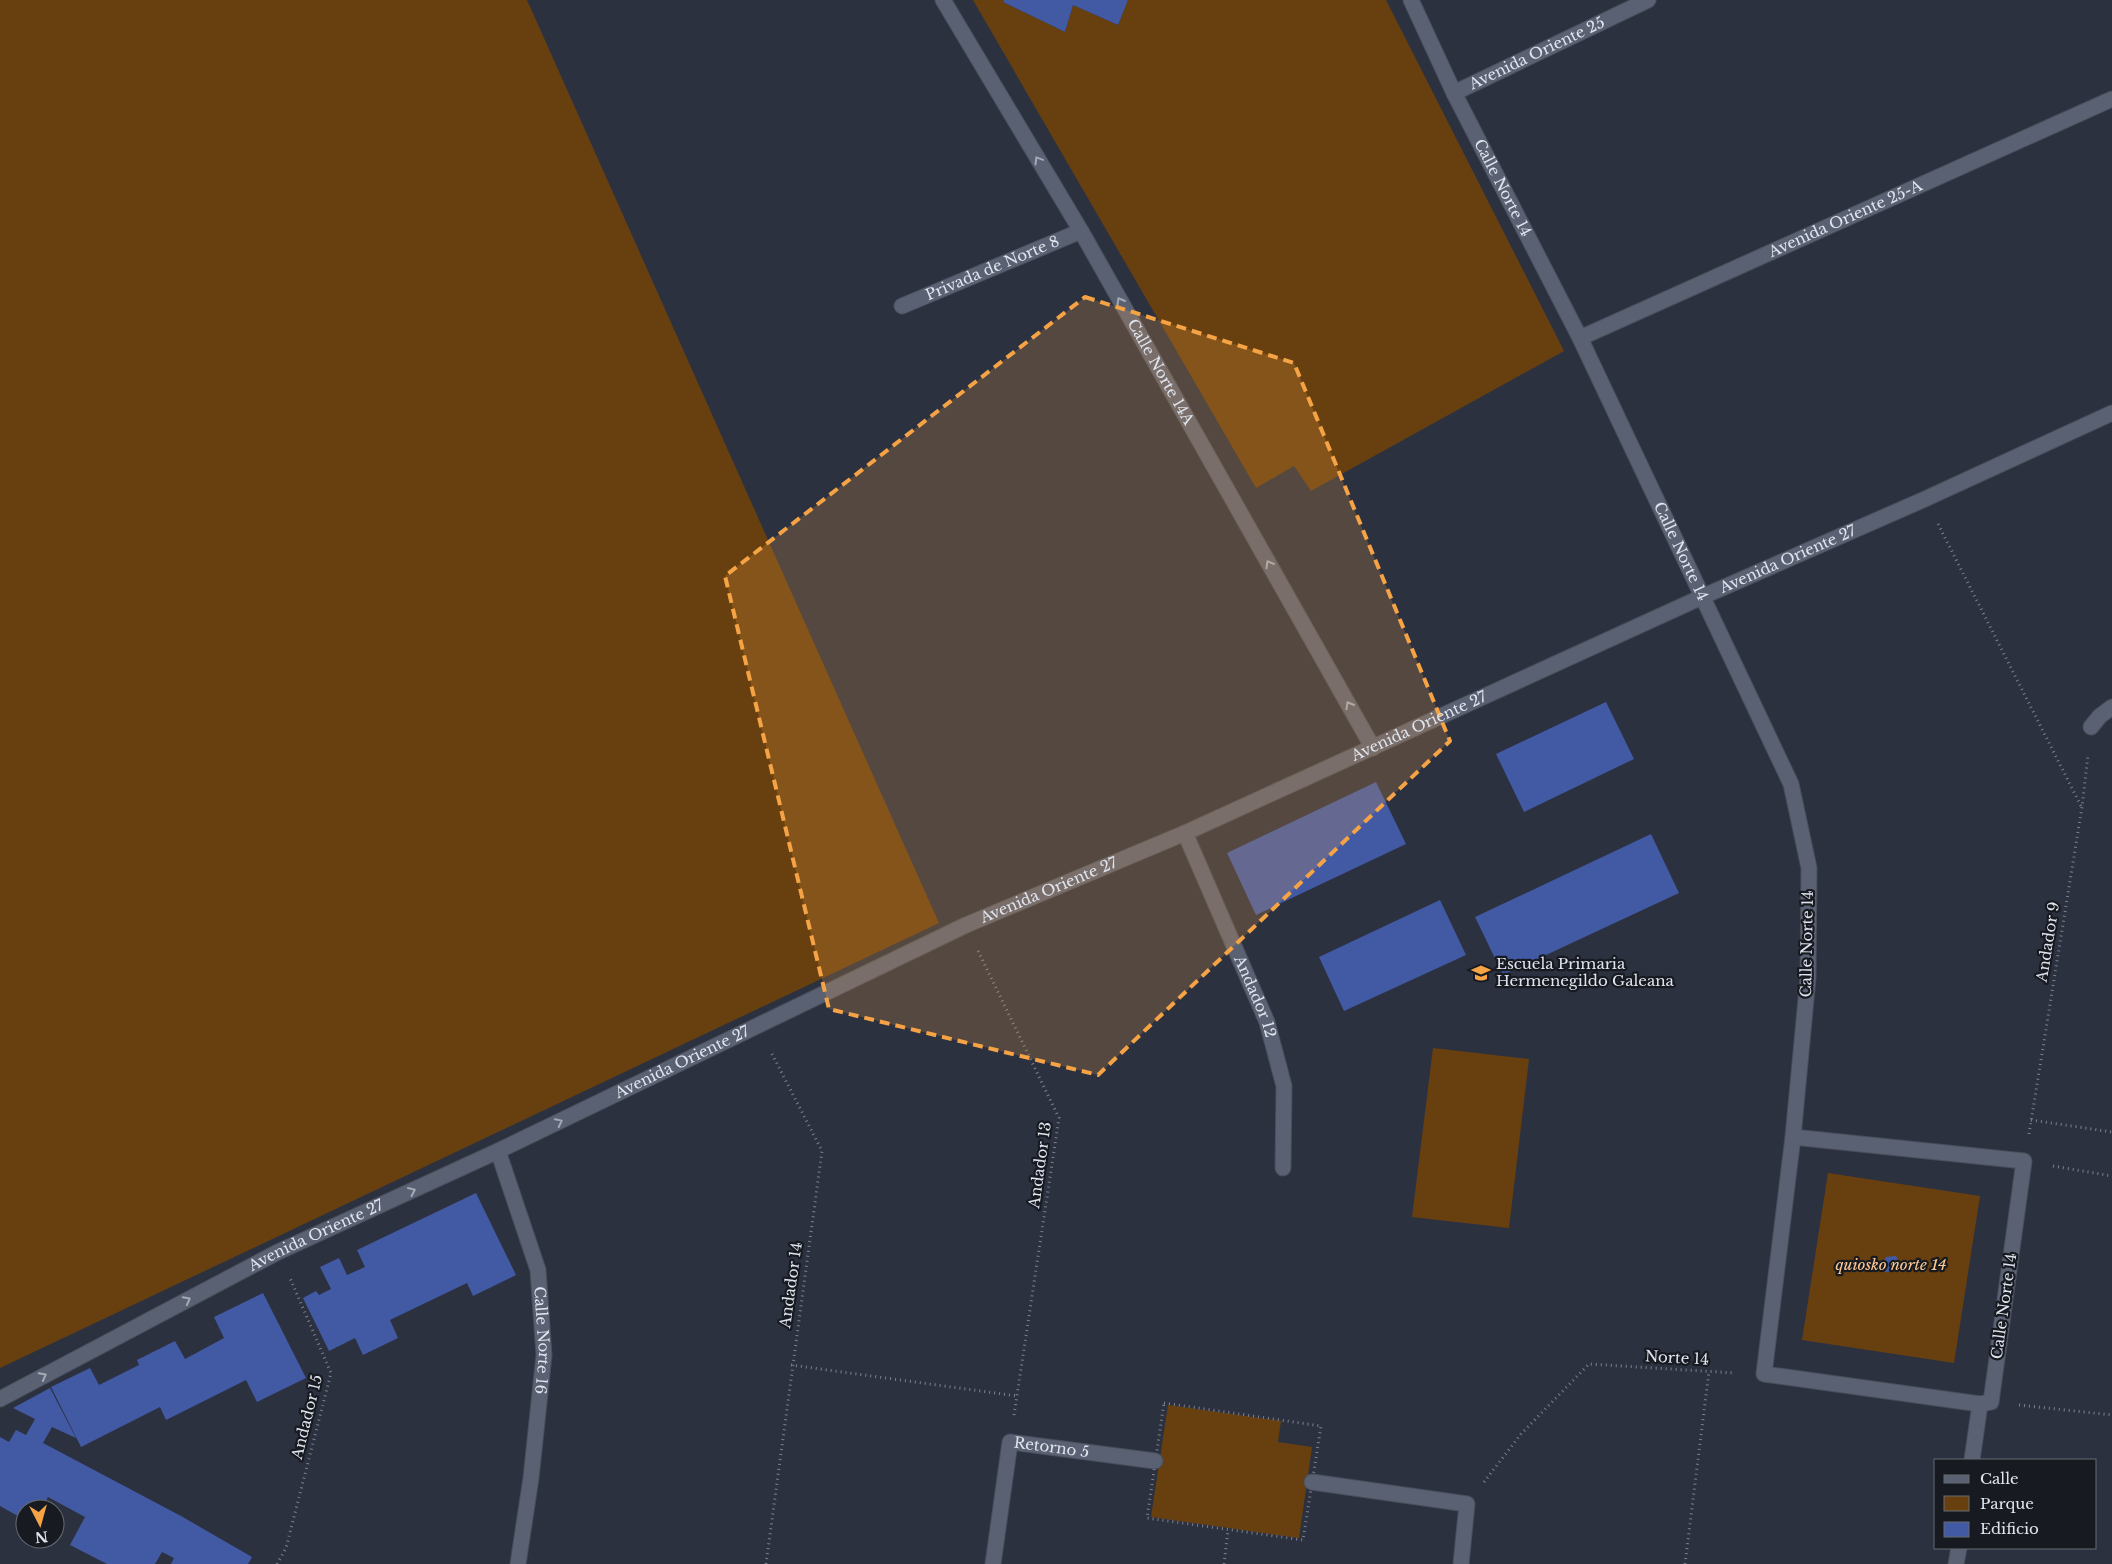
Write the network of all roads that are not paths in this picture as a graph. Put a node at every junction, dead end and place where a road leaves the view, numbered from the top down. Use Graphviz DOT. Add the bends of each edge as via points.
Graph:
graph roads {
  1 [pos="943,0"];
  2 [pos="1412,0"];
  3 [pos="1648,0"];
  4 [pos="1454,93"];
  5 [pos="2112,99"];
  6 [pos="1081,231"];
  7 [pos="902,306"];
  8 [pos="1580,338"];
  9 [pos="2112,414"];
  10 [pos="1704,596"];
  11 [pos="2112,707"];
  12 [pos="2091,727"];
  13 [pos="1373,748"];
  14 [pos="1185,833"];
  15 [pos="1793,1137"];
  16 [pos="498,1152"];
  17 [pos="1283,1168"];
  18 [pos="0,1399"];
  19 [pos="1986,1403"];
  20 [pos="1972,1459"];
  21 [pos="1155,1461"];
  22 [pos="1312,1482"];
  23 [pos="1959,1549"];
  24 [pos="518,1564"];
  25 [pos="993,1564"];
  26 [pos="1462,1564"];
  27 [pos="1956,1564"];
  6 -- 1 [label="street, Calle Norte 14A, one-way"];
  2 -- 4 [label="street, Calle Norte 14"];
  3 -- 4 [label="street, Avenida Oriente 25"];
  4 -- 8 [label="street, Calle Norte 14"];
  5 -- 8 [label="street, Avenida Oriente 25-A"];
  6 -- 7 [label="street, Privada de Norte 8"];
  13 -- 6 [label="street, Calle Norte 14A, one-way"];
  8 -- 10 [label="street, Calle Norte 14"];
  9 -- 10 [label="street, Avenida Oriente 27"];
  10 -- 13 [label="street, Avenida Oriente 27"];
  10 -- 15 [label="street, Calle Norte 14" via="1791,784 1808,868 1808,978"];
  11 -- 12 [label="street"];
  13 -- 14 [label="street, Avenida Oriente 27"];
  16 -- 14 [label="street, Avenida Oriente 27, one-way" via="966,925"];
  14 -- 17 [label="street, Andador 12" via="1267,1022 1284,1086"];
  15 -- 19 [label="street, Calle Norte 14" via="1764,1374"];
  15 -- 19 [label="street, Calle Norte 14" via="2024,1161"];
  18 -- 16 [label="street, Avenida Oriente 27, one-way" via="278,1252"];
  16 -- 24 [label="street, Calle Norte 16" via="538,1270 544,1355"];
  19 -- 20 [label="street, Calle Norte 14"];
  21 -- 25 [label="street, Retorno 5" via="1010,1442"];
  22 -- 26 [label="street" via="1467,1504"];
  23 -- 27 [label="street"];
}
